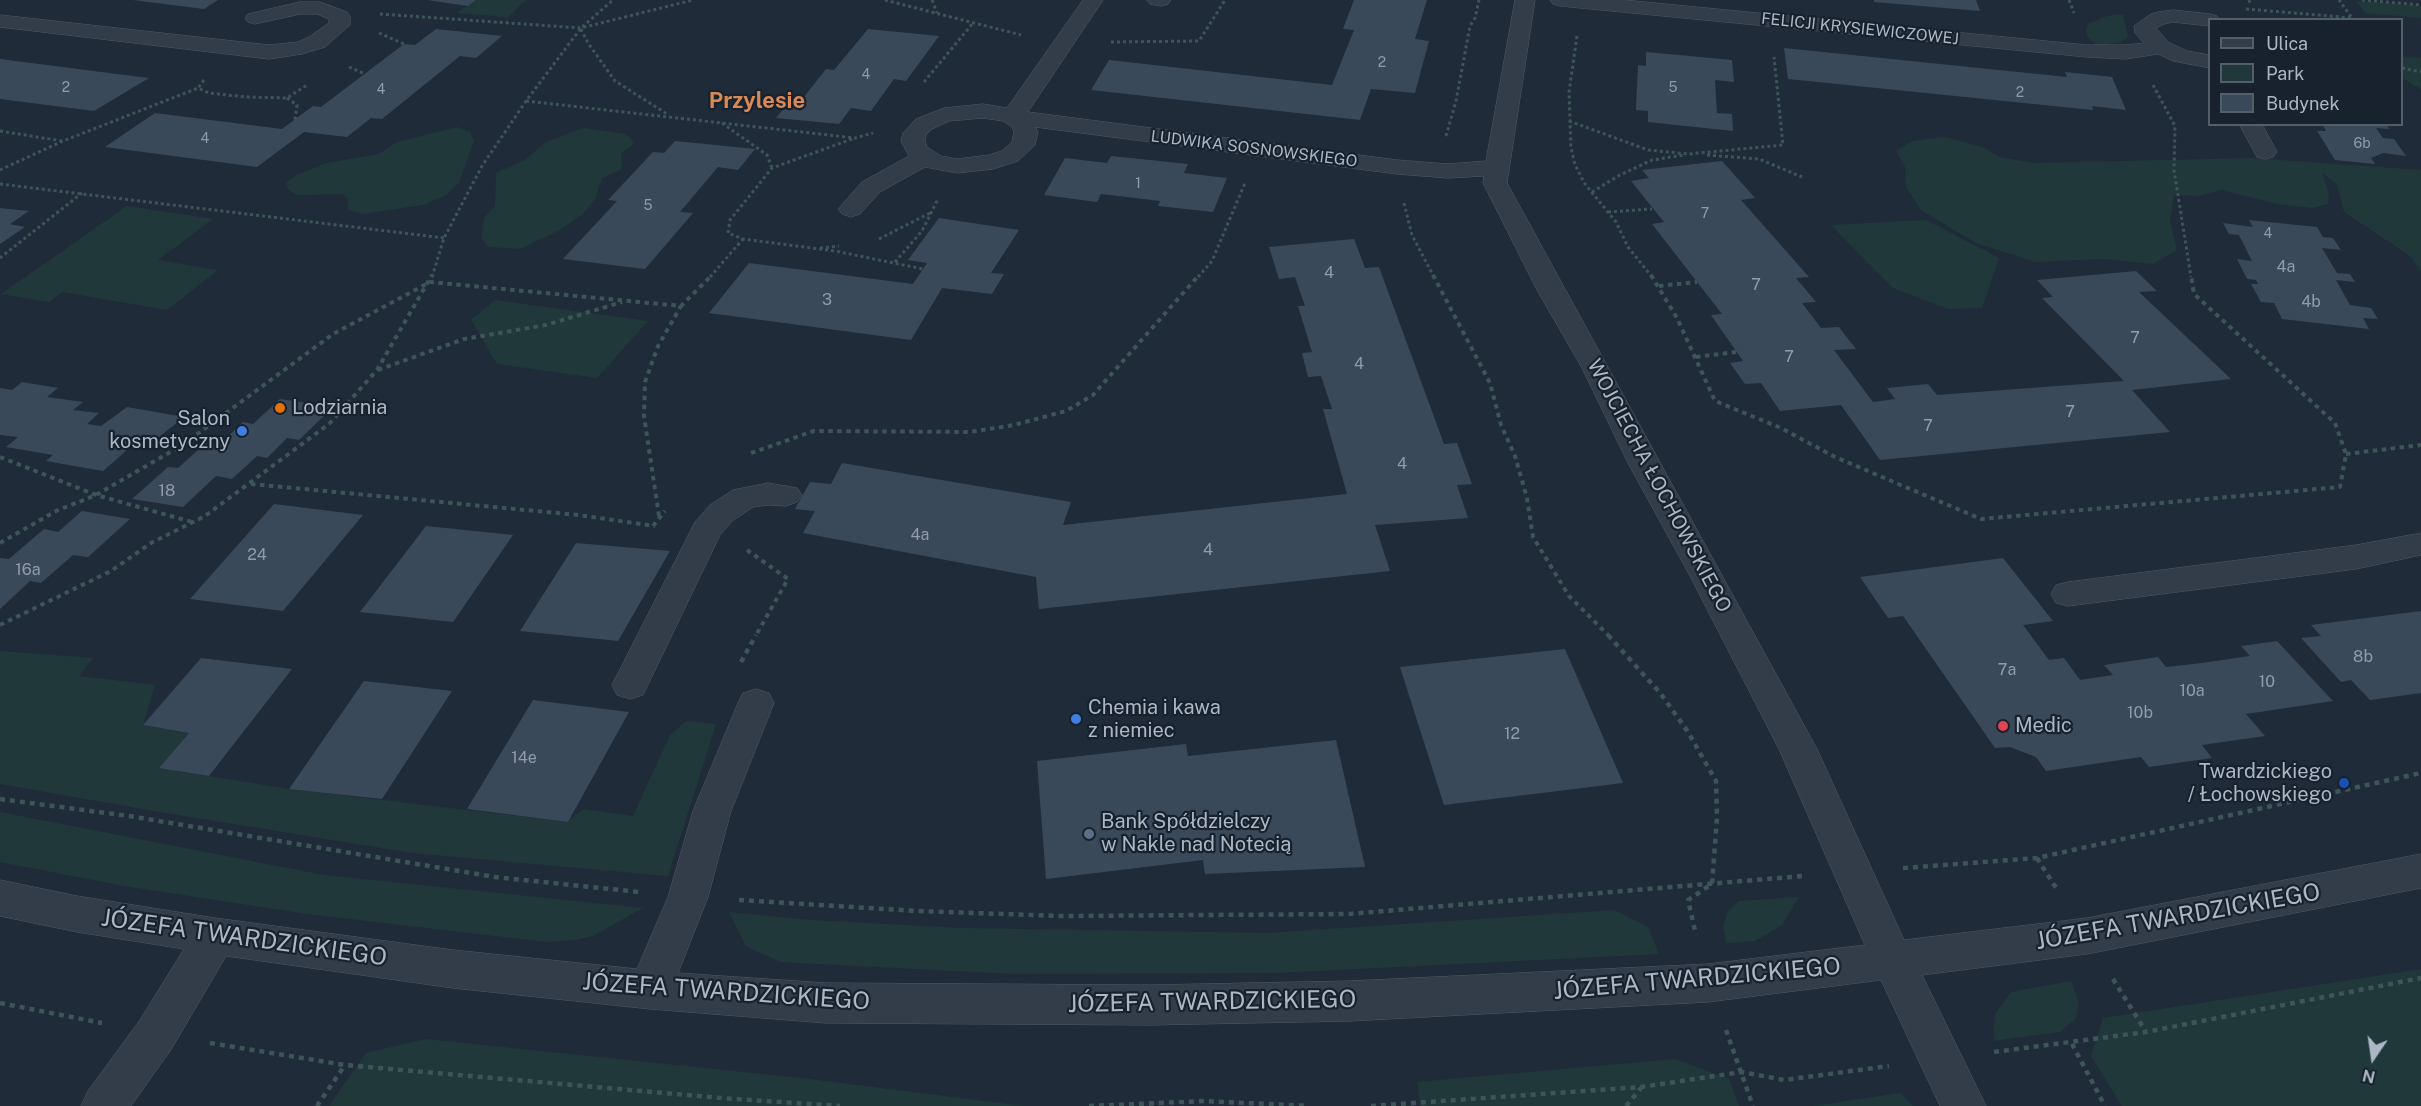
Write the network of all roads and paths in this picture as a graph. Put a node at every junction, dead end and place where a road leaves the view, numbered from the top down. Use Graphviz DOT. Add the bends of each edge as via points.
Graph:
graph roads {
  1 [pos="282,0"];
  2 [pos="693,0"];
  3 [pos="885,0"];
  4 [pos="932,0"];
  5 [pos="1225,0"];
  6 [pos="1479,0"];
  7 [pos="1525,0"];
  8 [pos="1560,0"];
  9 [pos="2069,0"];
  10 [pos="2339,0"];
  11 [pos="2361,0"];
  12 [pos="611,1"];
  13 [pos="1584,2"];
  14 [pos="2421,5"];
  15 [pos="1088,8"];
  16 [pos="2240,9"];
  17 [pos="374,14"];
  18 [pos="937,14"];
  19 [pos="255,18"];
  20 [pos="2208,20"];
  21 [pos="0,21"];
  22 [pos="973,23"];
  23 [pos="581,28"];
  24 [pos="379,33"];
  25 [pos="404,44"];
  26 [pos="213,45"];
  27 [pos="2160,47"];
  28 [pos="2086,51"];
  29 [pos="1774,53"];
  30 [pos="341,62"];
  31 [pos="1051,62"];
  32 [pos="2208,62"];
  33 [pos="2403,68"];
  34 [pos="2421,72"];
  35 [pos="365,74"];
  36 [pos="923,83"];
  37 [pos="198,88"];
  38 [pos="287,98"];
  39 [pos="526,101"];
  40 [pos="1012,118"];
  41 [pos="294,120"];
  42 [pos="1569,121"];
  43 [pos="720,122"];
  44 [pos="2251,126"];
  45 [pos="0,131"];
  46 [pos="879,131"];
  47 [pos="63,141"];
  48 [pos="1260,149"];
  49 [pos="2265,152"];
  50 [pos="1689,154"];
  51 [pos="927,158"];
  52 [pos="957,166"];
  53 [pos="1397,167"];
  54 [pos="772,168"];
  55 [pos="1497,168"];
  56 [pos="0,170"];
  57 [pos="1802,177"];
  58 [pos="0,184"];
  59 [pos="82,192"];
  60 [pos="1592,192"];
  61 [pos="851,209"];
  62 [pos="1652,209"];
  63 [pos="1608,212"];
  64 [pos="444,238"];
  65 [pos="743,239"];
  66 [pos="0,258"];
  67 [pos="896,262"];
  68 [pos="430,282"];
  69 [pos="1697,282"];
  70 [pos="1659,286"];
  71 [pos="623,302"];
  72 [pos="681,306"];
  73 [pos="1736,352"];
  74 [pos="1696,357"];
  75 [pos="377,370"];
  76 [pos="2421,445"];
  77 [pos="747,454"];
  78 [pos="2346,454"];
  79 [pos="0,457"];
  80 [pos="250,484"];
  81 [pos="96,495"];
  82 [pos="786,495"];
  83 [pos="670,506"];
  84 [pos="659,516"];
  85 [pos="193,522"];
  86 [pos="653,526"];
  87 [pos="706,530"];
  88 [pos="0,543"];
  89 [pos="2421,544"];
  90 [pos="2068,594"];
  91 [pos="0,625"];
  92 [pos="630,686"];
  93 [pos="756,703"];
  94 [pos="2421,773"];
  95 [pos="0,799"];
  96 [pos="2421,871"];
  97 [pos="1853,872"];
  98 [pos="1712,884"];
  99 [pos="688,897"];
  100 [pos="0,898"];
  101 [pos="215,936"];
  102 [pos="1893,962"];
  103 [pos="2421,978"];
  104 [pos="1708,983"];
  105 [pos="650,990"];
  106 [pos="0,1004"];
  107 [pos="156,1034"];
  108 [pos="2072,1044"];
  109 [pos="1940,1059"];
  110 [pos="345,1065"];
  111 [pos="1742,1072"];
  112 [pos="1641,1087"];
  113 [pos="1204,1103"];
  114 [pos="104,1106"];
  115 [pos="317,1106"];
  116 [pos="840,1106"];
  117 [pos="1089,1106"];
  118 [pos="1308,1106"];
  119 [pos="1371,1106"];
  120 [pos="1626,1106"];
  121 [pos="1753,1106"];
  122 [pos="1963,1106"];
  123 [pos="2105,1106"];
  1 -- 19 [label="street"];
  2 -- 23 [label="path"];
  3 -- 18 [label="path"];
  4 -- 18 [label="path"];
  5 -- 31 [label="path" via="1198,41 1103,42 1087,45 1072,64"];
  6 -- 53 [label="path" via="1442,147 1429,160"];
  7 -- 55 [label="street, WOJCIECHA ŁOCHOWSKIEGO"];
  8 -- 13 [label="street, FELICJI KRYSIEWICZOWEJ"];
  9 -- 28 [label="path"];
  10 -- 16 [label="path" via="2352,18"];
  11 -- 14 [label="path"];
  12 -- 23 [label="path"];
  13 -- 28 [label="street, FELICJI KRYSIEWICZOWEJ"];
  13 -- 42 [label="path" via="1569,92"];
  15 -- 31 [label="street"];
  17 -- 23 [label="path"];
  18 -- 22 [label="path"];
  19 -- 26 [label="street"];
  19 -- 26 [label="street" via="300,8 320,8 340,16 339,25 330,34 302,48 269,52"];
  20 -- 27 [label="street" via="2151,12 2146,33"];
  21 -- 26 [label="street"];
  22 -- 31 [label="path" via="1031,38 1041,48 1034,60"];
  22 -- 36 [label="path"];
  23 -- 39 [label="path"];
  23 -- 43 [label="path" via="615,81 667,114"];
  24 -- 25 [label="path"];
  27 -- 28 [label="street, FELICJI KRYSIEWICZOWEJ" via="2126,52"];
  27 -- 32 [label="street, FELICJI KRYSIEWICZOWEJ"];
  28 -- 78 [label="path" via="2092,60 2149,79 2175,126 2174,170 2194,294 2335,423"];
  29 -- 50 [label="path" via="1784,145"];
  30 -- 35 [label="path"];
  31 -- 40 [label="street"];
  33 -- 34 [label="path"];
  37 -- 47 [label="path"];
  38 -- 41 [label="path" via="297,105"];
  39 -- 43 [label="path"];
  39 -- 64 [label="path" via="482,166"];
  40 -- 48 [label="street, LUDWIKA SOSNOWSKIEGO"];
  40 -- 51 [label="street, LUDWIKA SOSNOWSKIEGO" via="982,111 944,115 924,124 913,141 916,151"];
  40 -- 52 [label="street" via="1026,132 1023,144 1010,156"];
  42 -- 50 [label="path" via="1648,150"];
  42 -- 60 [label="path" via="1575,165"];
  43 -- 46 [label="path" via="855,138"];
  43 -- 54 [label="path" via="767,155"];
  44 -- 49 [label="street"];
  45 -- 47 [label="path"];
  47 -- 56 [label="path"];
  48 -- 53 [label="street, LUDWIKA SOSNOWSKIEGO"];
  48 -- 77 [label="path" via="1212,261 1093,395 1066,411 1014,425 970,432 814,431"];
  50 -- 57 [label="path" via="1759,159"];
  50 -- 60 [label="path" via="1652,160"];
  51 -- 52 [label="street"];
  51 -- 61 [label="street" via="884,178"];
  52 -- 67 [label="path" via="922,231"];
  53 -- 55 [label="street, LUDWIKA SOSNOWSKIEGO" via="1448,171"];
  53 -- 98 [label="path" via="1412,235 1490,383 1527,498 1533,537 1569,596 1660,694 1716,781"];
  55 -- 97 [label="street, WOJCIECHA ŁOCHOWSKIEGO" via="1495,183 1782,718"];
  58 -- 59 [label="path"];
  59 -- 64 [label="path"];
  59 -- 66 [label="path"];
  60 -- 63 [label="path"];
  62 -- 63 [label="path"];
  63 -- 70 [label="path" via="1628,247"];
  64 -- 68 [label="path"];
  65 -- 72 [label="path"];
  68 -- 71 [label="path"];
  68 -- 75 [label="path"];
  68 -- 81 [label="path" via="333,334 184,444"];
  69 -- 70 [label="path"];
  70 -- 74 [label="path"];
  71 -- 72 [label="path"];
  71 -- 75 [label="path" via="546,325 464,339"];
  72 -- 84 [label="path" via="657,346 645,382 644,416"];
  73 -- 74 [label="path"];
  74 -- 78 [label="path" via="1715,401 1981,519 2340,487"];
  75 -- 80 [label="path" via="329,424"];
  76 -- 78 [label="path"];
  79 -- 81 [label="path"];
  80 -- 85 [label="path"];
  80 -- 86 [label="path" via="578,515"];
  81 -- 85 [label="path"];
  81 -- 88 [label="path" via="56,511"];
  82 -- 87 [label="street" via="744,498 721,513"];
  83 -- 84 [label="path"];
  84 -- 86 [label="path"];
  85 -- 91 [label="path" via="151,543 111,571"];
  86 -- 87 [label="path"];
  87 -- 92 [label="street"];
  87 -- 93 [label="path" via="726,534 788,579 739,666"];
  89 -- 90 [label="street" via="2356,557"];
  93 -- 99 [label="street" via="712,811"];
  94 -- 97 [label="path" via="2037,858"];
  95 -- 99 [label="path" via="495,877"];
  96 -- 102 [label="street, JÓZEFA TWARDZICKIEGO" via="2087,936"];
  97 -- 98 [label="path"];
  97 -- 102 [label="street, WOJCIECHA ŁOCHOWSKIEGO"];
  98 -- 99 [label="path" via="1326,914 1061,916"];
  98 -- 104 [label="path" via="1688,900"];
  99 -- 105 [label="street"];
  100 -- 101 [label="street, JÓZEFA TWARDZICKIEGO"];
  101 -- 105 [label="street, JÓZEFA TWARDZICKIEGO" via="453,969"];
  101 -- 107 [label="street"];
  102 -- 104 [label="street, JÓZEFA TWARDZICKIEGO"];
  102 -- 109 [label="street, WOJCIECHA ŁOCHOWSKIEGO"];
  103 -- 108 [label="path"];
  104 -- 105 [label="street, JÓZEFA TWARDZICKIEGO" via="1350,1001 1150,1005 826,1003"];
  104 -- 111 [label="path"];
  106 -- 107 [label="path"];
  107 -- 110 [label="path"];
  107 -- 114 [label="street"];
  108 -- 109 [label="path"];
  108 -- 123 [label="path"];
  109 -- 111 [label="path" via="1784,1080"];
  109 -- 122 [label="street, WOJCIECHA ŁOCHOWSKIEGO"];
  110 -- 115 [label="path"];
  110 -- 116 [label="path"];
  111 -- 112 [label="path"];
  111 -- 121 [label="path"];
  112 -- 119 [label="path"];
  112 -- 120 [label="path"];
  113 -- 117 [label="path"];
  113 -- 118 [label="path"];
}
